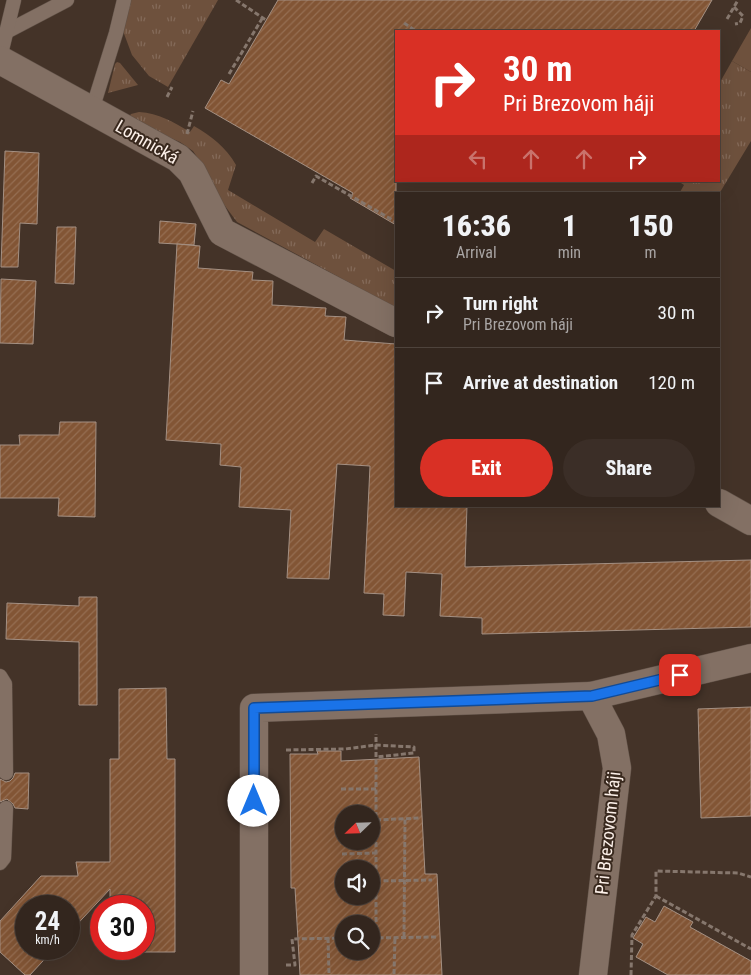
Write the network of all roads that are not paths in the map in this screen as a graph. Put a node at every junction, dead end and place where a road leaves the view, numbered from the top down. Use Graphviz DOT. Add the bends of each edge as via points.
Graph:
graph roads {
  1 [pos="14,0"];
  2 [pos="67,0"];
  3 [pos="124,0"];
  4 [pos="6,32"];
  5 [pos="0,59"];
  6 [pos="92,110"];
  7 [pos="395,322"];
  8 [pos="720,504"];
  9 [pos="751,521"];
  10 [pos="751,658"];
  11 [pos="2,681"];
  12 [pos="592,696"];
  13 [pos="6,773"];
  14 [pos="6,808"];
  15 [pos="0,863"];
  16 [pos="254,975"];
  17 [pos="593,975"];
  1 -- 4 [label="lane"];
  2 -- 4 [label="lane"];
  3 -- 6 [label="lane"];
  4 -- 5 [label="lane"];
  5 -- 6 [label="street, Lomnická"];
  6 -- 7 [label="street, Lomnická" via="178,158 192,172 222,232"];
  8 -- 9 [label="street"];
  10 -- 12 [label="street"];
  11 -- 13 [label="lane"];
  12 -- 16 [label="street" via="254,708"];
  12 -- 17 [label="street, Pri Brezovom háji" via="611,734 617,768"];
  14 -- 15 [label="lane" via="4,858"];
}
